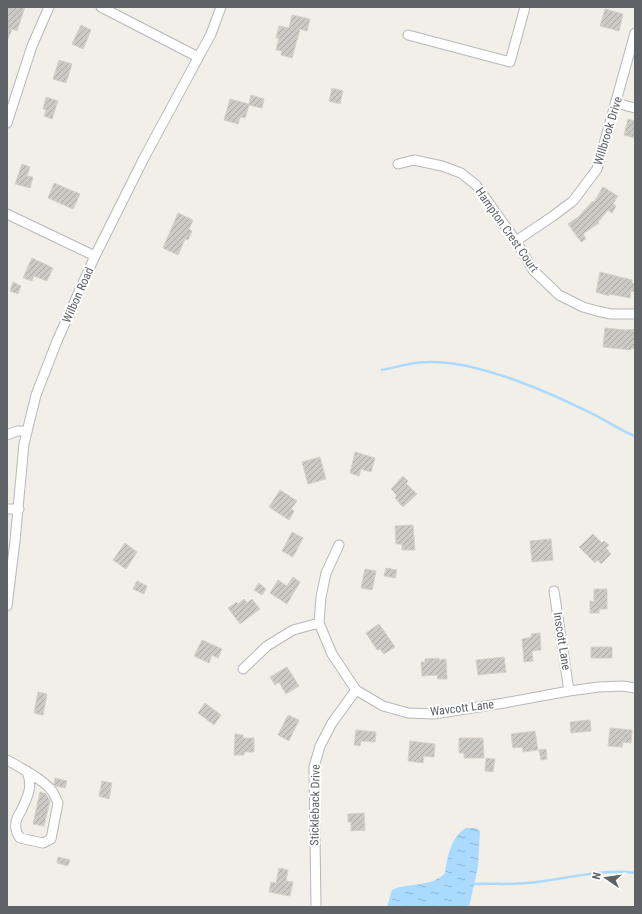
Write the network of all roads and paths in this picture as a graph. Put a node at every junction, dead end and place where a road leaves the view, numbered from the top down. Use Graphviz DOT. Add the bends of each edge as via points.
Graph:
graph roads {
  1 [pos="49,7"];
  2 [pos="101,7"];
  3 [pos="221,7"];
  4 [pos="525,7"];
  5 [pos="635,33"];
  6 [pos="408,35"];
  7 [pos="198,57"];
  8 [pos="616,103"];
  9 [pos="635,108"];
  10 [pos="7,123"];
  11 [pos="398,164"];
  12 [pos="7,214"];
  13 [pos="516,241"];
  14 [pos="96,256"];
  15 [pos="635,314"];
  16 [pos="27,431"];
  17 [pos="7,435"];
  18 [pos="7,509"];
  19 [pos="18,509"];
  20 [pos="11,541"];
  21 [pos="339,545"];
  22 [pos="554,591"];
  23 [pos="7,606"];
  24 [pos="319,624"];
  25 [pos="243,669"];
  26 [pos="635,688"];
  27 [pos="356,690"];
  28 [pos="569,690"];
  29 [pos="7,760"];
  30 [pos="26,771"];
  31 [pos="316,907"];
  1 -- 10 [label="street" via="32,46"];
  2 -- 7 [label="street"];
  3 -- 7 [label="street, Wilbon Road" via="211,34"];
  4 -- 6 [label="street" via="510,62"];
  5 -- 8 [label="street, Willbrook Drive"];
  7 -- 14 [label="street, Wilbon Road"];
  8 -- 9 [label="street"];
  8 -- 13 [label="street, Willbrook Drive" via="597,169 573,201"];
  11 -- 13 [label="street, Hampton Crest Court" via="414,160 461,173 476,185"];
  12 -- 14 [label="street"];
  13 -- 15 [label="street, Hampton Crest Court" via="533,270 560,295 597,311"];
  14 -- 16 [label="street, Wilbon Road" via="43,375"];
  16 -- 17 [label="street"];
  16 -- 19 [label="street, Wilbon Road"];
  18 -- 19 [label="street"];
  19 -- 20 [label="street, Wilbon Road"];
  20 -- 23 [label="street, Wilbon Road"];
  21 -- 24 [label="street, Wavcott Lane" via="326,573"];
  22 -- 28 [label="street, Inscott Lane"];
  24 -- 25 [label="street" via="293,630 267,646"];
  24 -- 27 [label="street, Wavcott Lane" via="332,654"];
  26 -- 28 [label="street, Wavcott Lane" via="623,686"];
  27 -- 28 [label="street, Wavcott Lane" via="383,706 408,713 434,714"];
  27 -- 31 [label="street, Stickleback Drive" via="332,722 320,746 314,767"];
  29 -- 30 [label="street"];
  30 -- 30 [label="street" via="52,791 58,803 51,839 43,843 20,838 16,831 16,822 30,789"];
}
